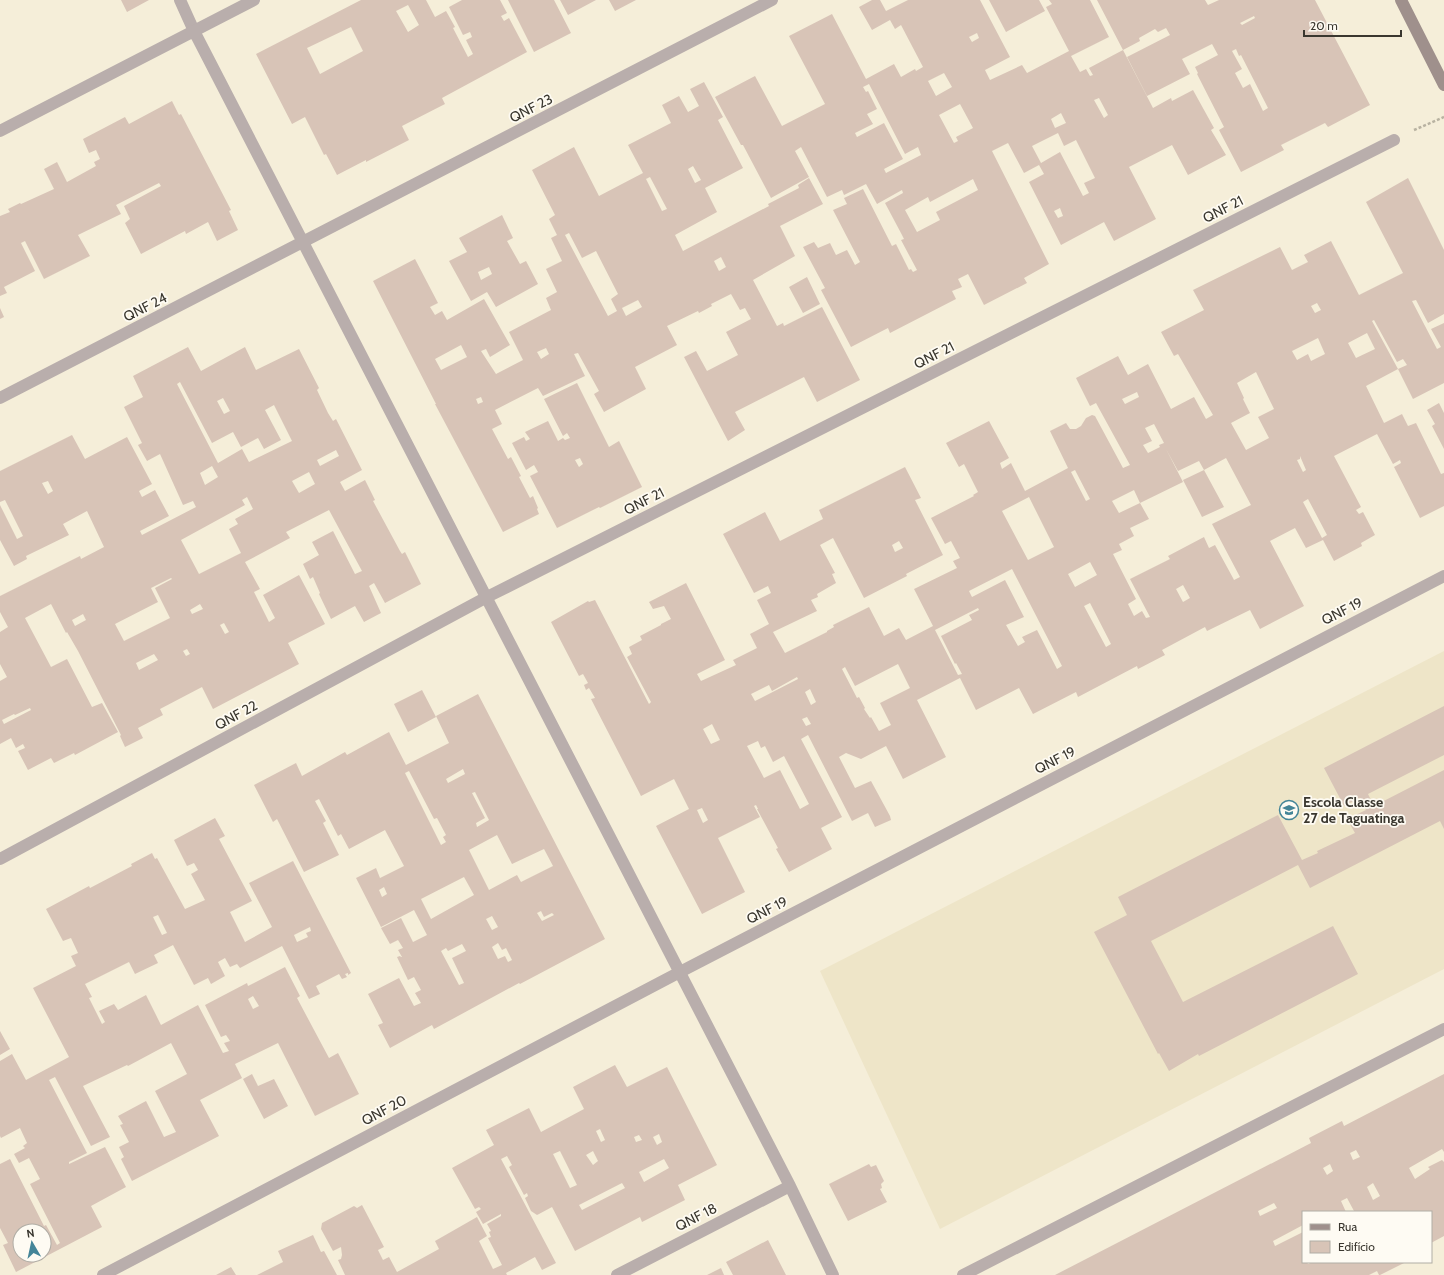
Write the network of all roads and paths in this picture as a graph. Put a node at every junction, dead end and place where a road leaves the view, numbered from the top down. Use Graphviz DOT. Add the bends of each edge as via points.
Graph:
graph roads {
  1 [pos="180,0"];
  2 [pos="254,0"];
  3 [pos="772,0"];
  4 [pos="1401,0"];
  5 [pos="194,31"];
  6 [pos="1444,85"];
  7 [pos="1444,117"];
  8 [pos="0,131"];
  9 [pos="1394,140"];
  10 [pos="303,243"];
  11 [pos="0,398"];
  12 [pos="1444,576"];
  13 [pos="487,597"];
  14 [pos="0,859"];
  15 [pos="680,972"];
  16 [pos="1444,1029"];
  17 [pos="790,1186"];
  18 [pos="102,1275"];
  19 [pos="617,1275"];
  20 [pos="833,1275"];
  21 [pos="963,1275"];
  1 -- 5 [label="street"];
  2 -- 5 [label="street"];
  3 -- 10 [label="street, QNF 23"];
  4 -- 6 [label="main road"];
  5 -- 8 [label="street"];
  5 -- 10 [label="street"];
  7 -- 9 [label="path"];
  9 -- 13 [label="street, QNF 21"];
  10 -- 11 [label="street, QNF 24"];
  10 -- 13 [label="street"];
  12 -- 15 [label="street, QNF 19"];
  13 -- 14 [label="street, QNF 22"];
  13 -- 15 [label="street"];
  15 -- 17 [label="street"];
  15 -- 18 [label="street, QNF 20"];
  16 -- 21 [label="street"];
  17 -- 19 [label="street, QNF 18"];
  17 -- 20 [label="street"];
}
